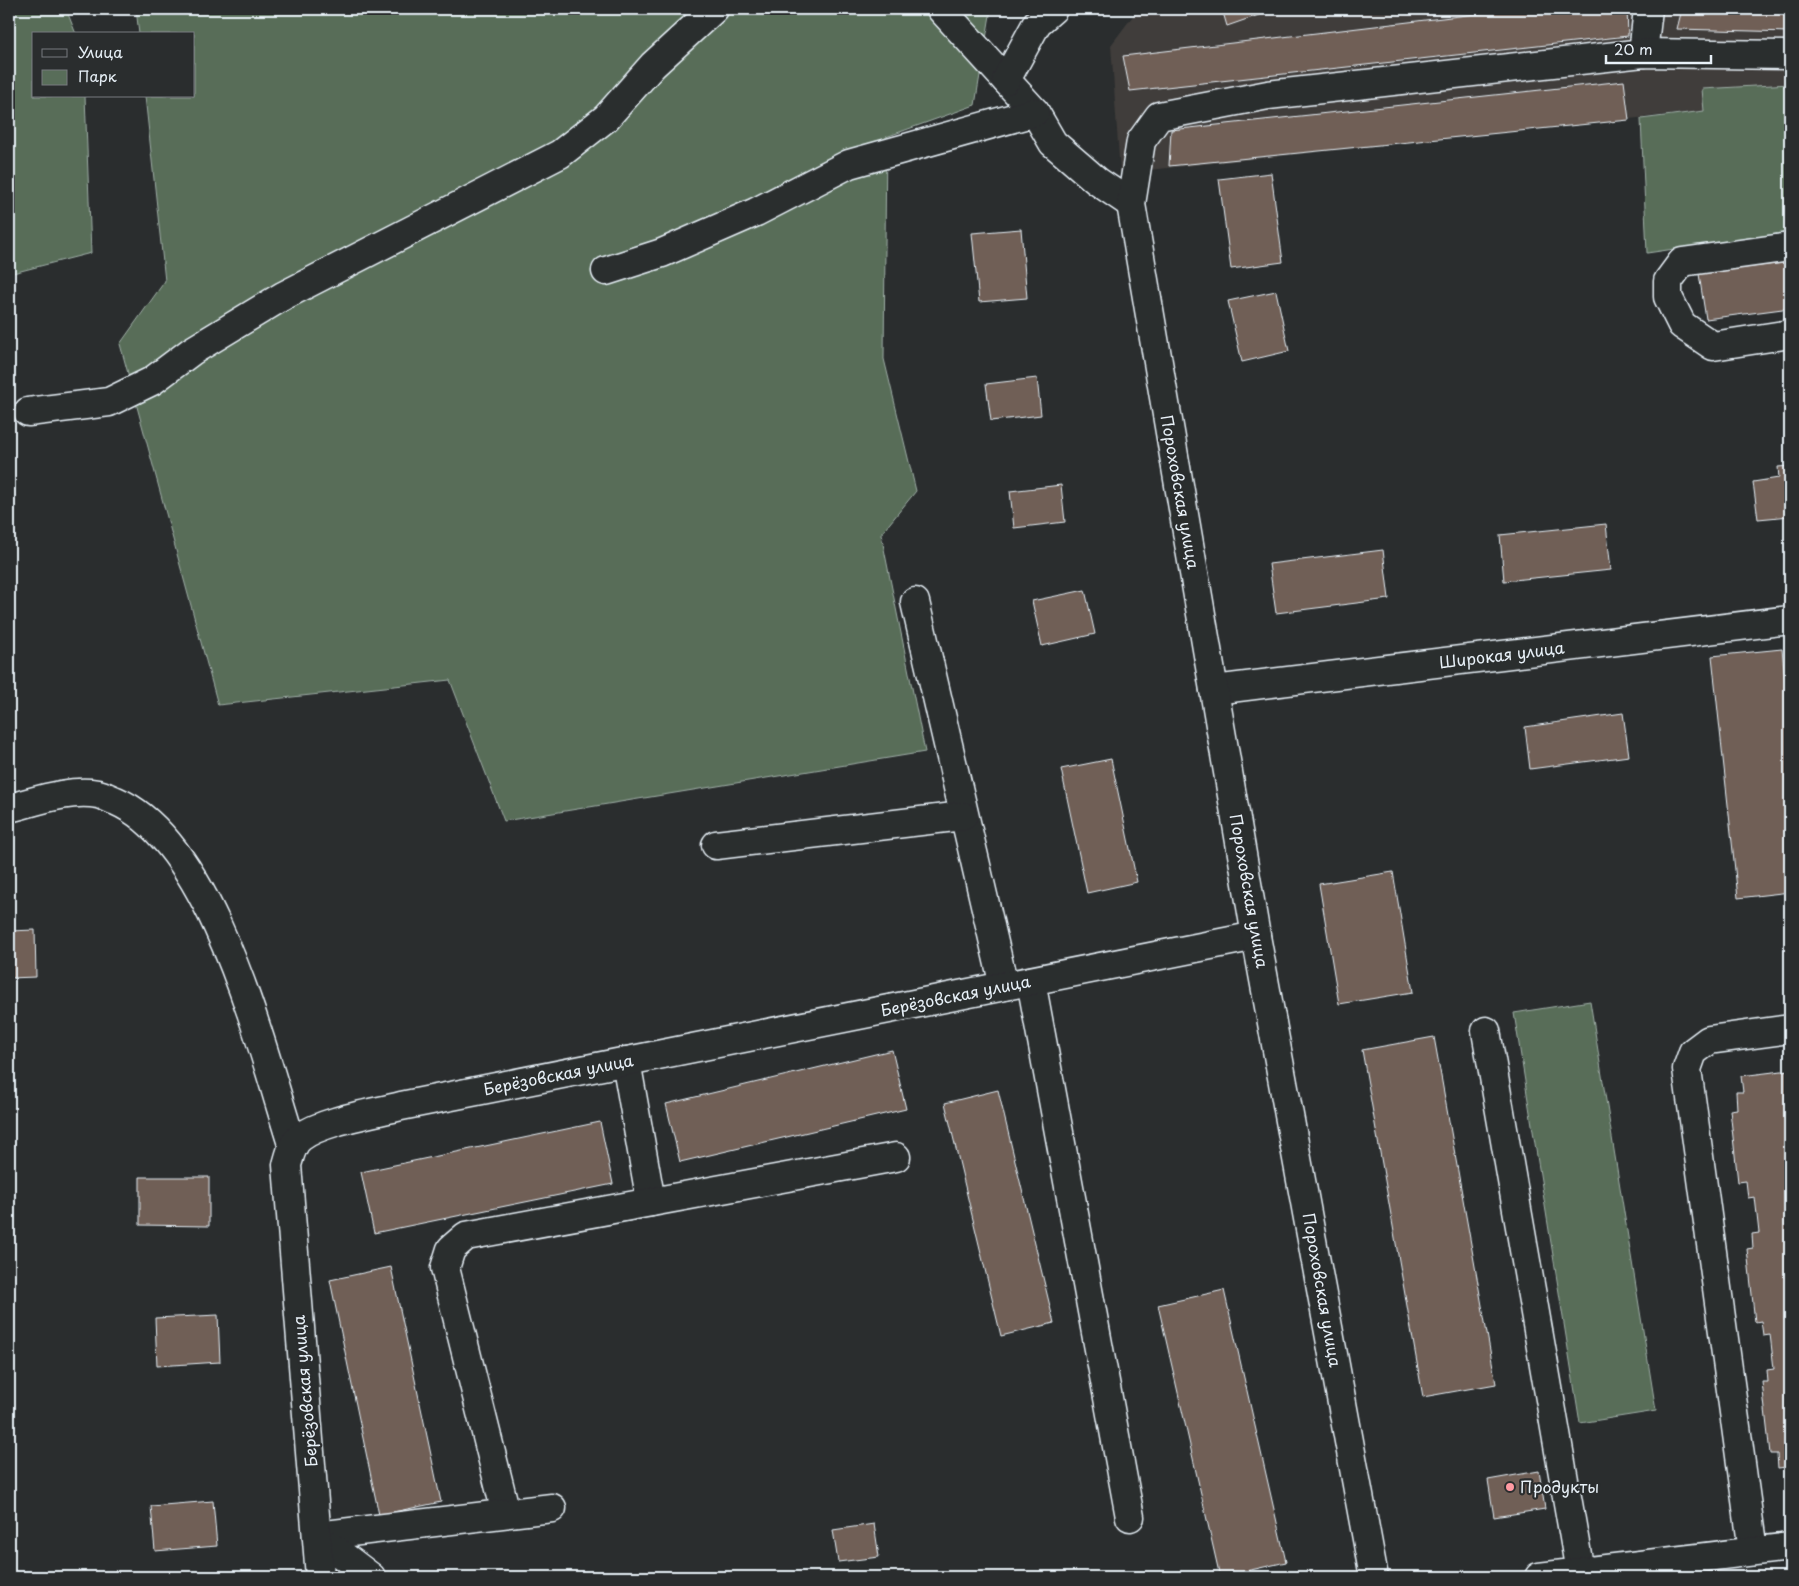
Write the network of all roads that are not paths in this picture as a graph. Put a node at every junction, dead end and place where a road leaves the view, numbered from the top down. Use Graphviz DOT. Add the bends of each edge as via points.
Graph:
graph roads {
  1 [pos="714,9"];
  2 [pos="941,9"];
  3 [pos="1052,9"];
  4 [pos="1648,9"];
  5 [pos="1643,53"];
  6 [pos="1788,55"];
  7 [pos="1006,80"];
  8 [pos="1035,112"];
  9 [pos="1131,204"];
  10 [pos="1790,246"];
  11 [pos="606,271"];
  12 [pos="1790,334"];
  13 [pos="28,412"];
  14 [pos="914,602"];
  15 [pos="1790,620"];
  16 [pos="1214,690"];
  17 [pos="9,808"];
  18 [pos="963,816"];
  19 [pos="716,845"];
  20 [pos="1256,936"];
  21 [pos="1031,981"];
  22 [pos="1004,986"];
  23 [pos="1790,1029"];
  24 [pos="1486,1031"];
  25 [pos="626,1062"];
  26 [pos="293,1147"];
  27 [pos="896,1157"];
  28 [pos="651,1202"];
  29 [pos="552,1508"];
  30 [pos="506,1514"];
  31 [pos="1130,1517"];
  32 [pos="317,1536"];
  33 [pos="1790,1547"];
  34 [pos="1753,1551"];
  35 [pos="1580,1572"];
  36 [pos="320,1577"];
  37 [pos="371,1577"];
  38 [pos="1374,1577"];
  39 [pos="1539,1577"];
  1 -- 13 [label="street" via="654,65 606,118 560,154 283,296 192,350 152,381 126,394 109,402"];
  2 -- 7 [label="street"];
  3 -- 7 [label="street" via="1037,23"];
  4 -- 5 [label="street"];
  5 -- 6 [label="street, Пороховская улица"];
  5 -- 9 [label="street, Пороховская улица" via="1268,95 1159,116 1141,141"];
  7 -- 8 [label="street"];
  8 -- 9 [label="street" via="1054,143 1097,181"];
  8 -- 11 [label="street" via="849,164 756,212 662,253"];
  9 -- 16 [label="street, Пороховская улица"];
  10 -- 12 [label="street" via="1682,262 1668,281 1668,297 1682,324 1713,346"];
  14 -- 18 [label="street"];
  15 -- 16 [label="street, Широкая улица"];
  16 -- 20 [label="street, Пороховская улица"];
  17 -- 26 [label="street" via="61,795 99,794 129,807 165,837 191,875 232,957"];
  18 -- 19 [label="street"];
  18 -- 22 [label="street"];
  20 -- 21 [label="street, Берёзовская улица"];
  20 -- 38 [label="street, Пороховская улица"];
  21 -- 22 [label="street, Берёзовская улица"];
  21 -- 31 [label="street"];
  22 -- 25 [label="street, Берёзовская улица"];
  23 -- 34 [label="street" via="1709,1040 1693,1052 1687,1069"];
  24 -- 35 [label="street"];
  25 -- 26 [label="street, Берёзовская улица" via="401,1106 323,1126 300,1137"];
  25 -- 28 [label="street"];
  26 -- 32 [label="street, Берёзовская улица" via="287,1165"];
  27 -- 28 [label="street"];
  28 -- 30 [label="street" via="466,1236 451,1249 445,1268"];
  29 -- 30 [label="street"];
  30 -- 32 [label="street"];
  32 -- 36 [label="street, Берёзовская улица"];
  32 -- 37 [label="street"];
  33 -- 34 [label="street"];
  34 -- 35 [label="street"];
  35 -- 39 [label="street"];
}
